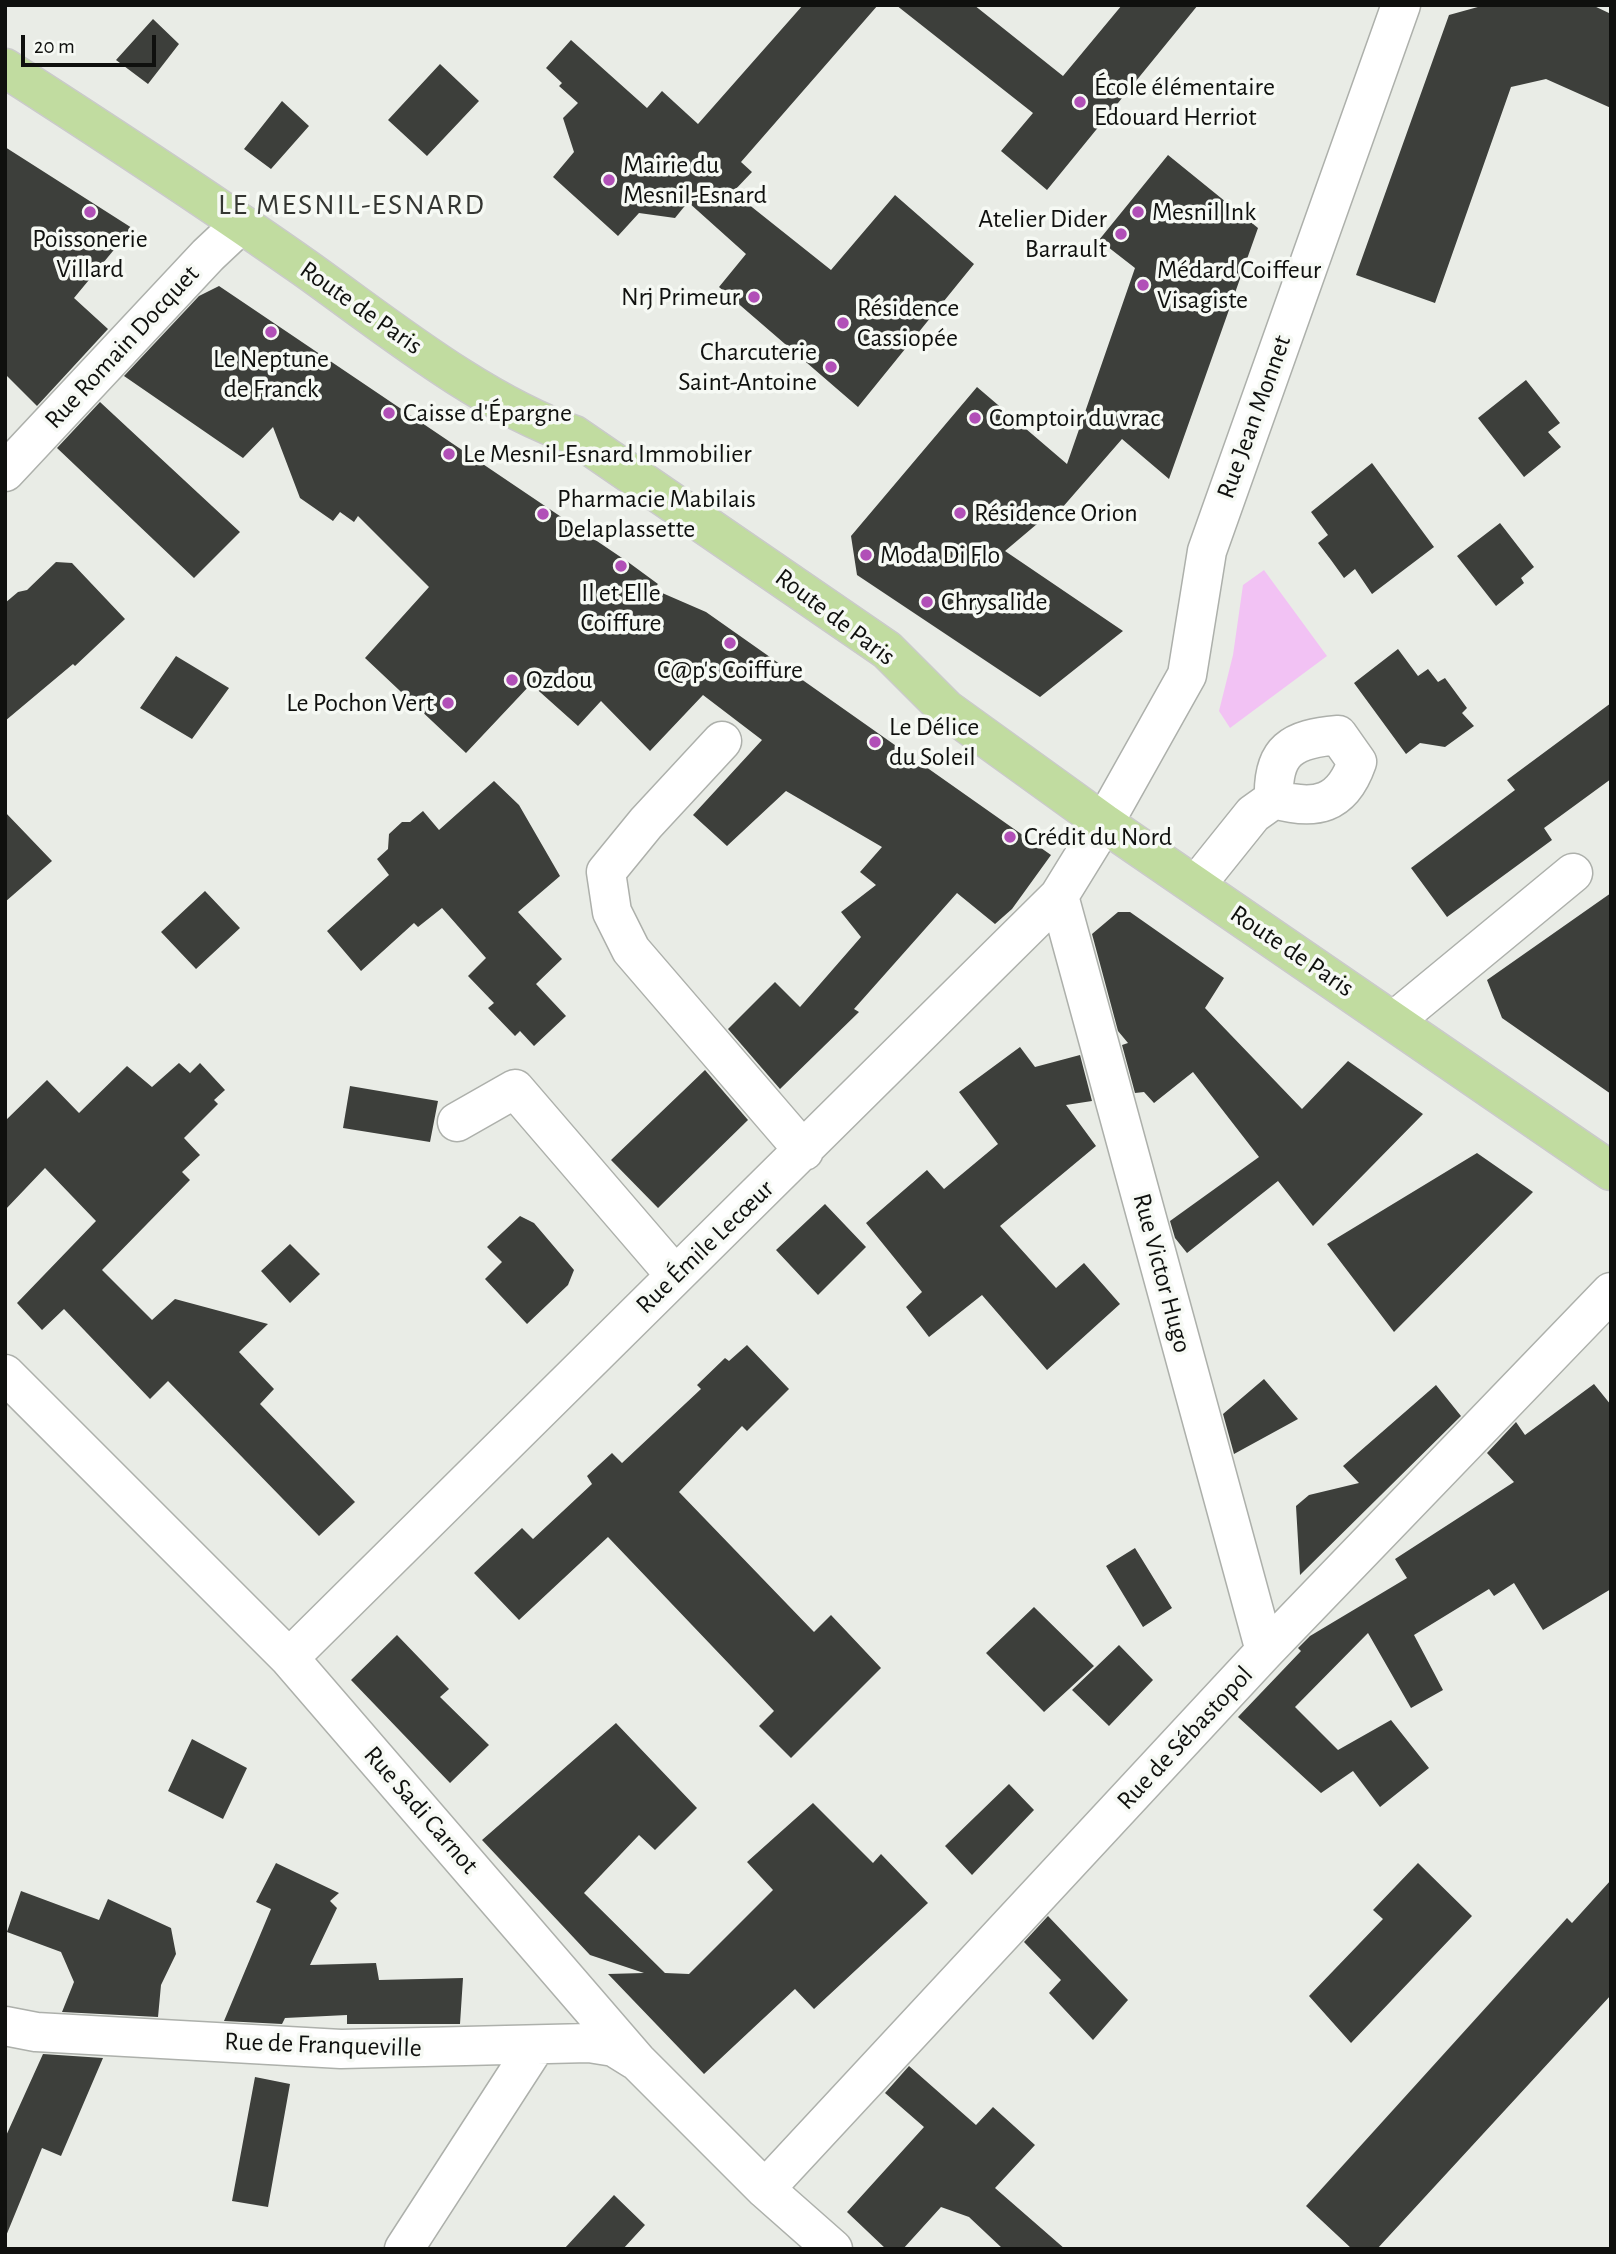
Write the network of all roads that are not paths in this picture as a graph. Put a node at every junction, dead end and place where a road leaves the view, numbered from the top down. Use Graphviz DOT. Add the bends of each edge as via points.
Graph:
graph roads {
  1 [pos="1402,5"];
  2 [pos="5,68"];
  3 [pos="241,223"];
  4 [pos="5,472"];
  5 [pos="722,741"];
  6 [pos="1274,799"];
  7 [pos="1104,823"];
  8 [pos="1573,873"];
  9 [pos="1196,886"];
  10 [pos="1059,896"];
  11 [pos="1395,1020"];
  12 [pos="457,1122"];
  13 [pos="804,1151"];
  14 [pos="1611,1171"];
  15 [pos="675,1275"];
  16 [pos="1611,1292"];
  17 [pos="5,1374"];
  18 [pos="1265,1651"];
  19 [pos="289,1658"];
  20 [pos="5,2026"];
  21 [pos="536,2045"];
  22 [pos="637,2061"];
  23 [pos="765,2189"];
  24 [pos="404,2249"];
  25 [pos="833,2249"];
  1 -- 7 [label="street, Rue Jean Monnet" via="1207,551 1187,675"];
  2 -- 3 [label="main road, Route de Paris"];
  3 -- 4 [label="street, Rue Romain Docquet"];
  3 -- 7 [label="main road, Route de Paris" via="470,382 547,426 574,435 856,628 887,650 946,709"];
  5 -- 13 [label="street" via="606,872 612,912 631,950"];
  6 -- 9 [label="street" via="1253,814"];
  7 -- 9 [label="main road, Route de Paris"];
  7 -- 10 [label="street, Rue Émile Lecœur"];
  8 -- 11 [label="street"];
  9 -- 11 [label="main road, Route de Paris"];
  10 -- 13 [label="street, Rue Émile Lecœur"];
  10 -- 18 [label="street, Rue Victor Hugo"];
  11 -- 14 [label="main road, Route de Paris"];
  12 -- 15 [label="street" via="515,1089"];
  13 -- 15 [label="street, Rue Émile Lecœur"];
  15 -- 19 [label="street, Rue Émile Lecœur"];
  16 -- 18 [label="street, Rue de Sébastopol"];
  17 -- 19 [label="street, Rue Sadi Carnot"];
  18 -- 23 [label="street, Rue de Sébastopol"];
  19 -- 22 [label="street, Rue Sadi Carnot"];
  20 -- 21 [label="street, Rue de Franqueville" via="36,2032 341,2049"];
  21 -- 22 [label="street, Rue de Franqueville" via="607,2045"];
  21 -- 24 [label="street"];
  22 -- 23 [label="street, Rue Sadi Carnot"];
  23 -- 25 [label="street, Rue Sadi Carnot"];
}
